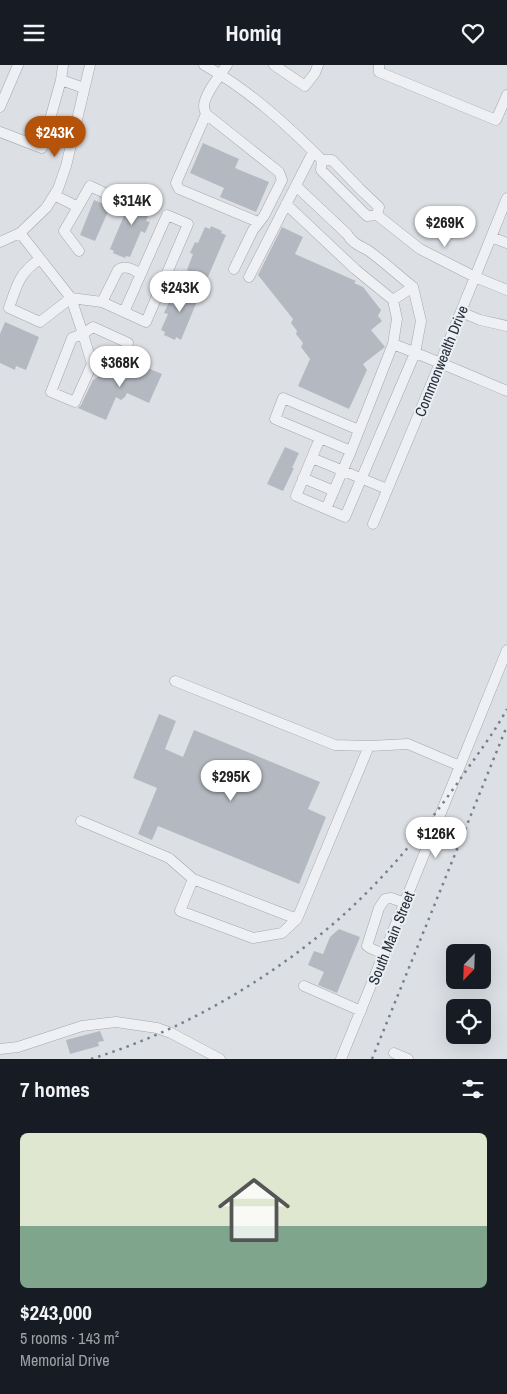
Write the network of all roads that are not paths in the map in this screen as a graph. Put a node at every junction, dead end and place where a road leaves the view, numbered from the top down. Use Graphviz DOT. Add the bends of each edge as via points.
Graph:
graph roads {
  1 [pos="18,65"];
  2 [pos="63,65"];
  3 [pos="90,65"];
  4 [pos="204,65"];
  5 [pos="274,65"];
  6 [pos="318,65"];
  7 [pos="379,65"];
  8 [pos="224,69"];
  9 [pos="61,80"];
  10 [pos="84,88"];
  11 [pos="507,95"];
  12 [pos="0,107"];
  13 [pos="206,114"];
  14 [pos="0,132"];
  15 [pos="313,152"];
  16 [pos="322,160"];
  17 [pos="296,186"];
  18 [pos="54,195"];
  19 [pos="109,195"];
  20 [pos="507,198"];
  21 [pos="286,204"];
  22 [pos="78,207"];
  23 [pos="377,215"];
  24 [pos="258,222"];
  25 [pos="20,233"];
  26 [pos="491,237"];
  27 [pos="0,242"];
  28 [pos="507,243"];
  29 [pos="79,251"];
  30 [pos="40,259"];
  31 [pos="234,269"];
  32 [pos="141,274"];
  33 [pos="249,277"];
  34 [pos="475,277"];
  35 [pos="412,287"];
  36 [pos="507,290"];
  37 [pos="71,298"];
  38 [pos="393,300"];
  39 [pos="102,302"];
  40 [pos="124,312"];
  41 [pos="461,312"];
  42 [pos="507,326"];
  43 [pos="82,334"];
  44 [pos="393,344"];
  45 [pos="415,353"];
  46 [pos="440,363"];
  47 [pos="92,364"];
  48 [pos="506,388"];
  49 [pos="359,430"];
  50 [pos="320,438"];
  51 [pos="351,451"];
  52 [pos="312,458"];
  53 [pos="342,471"];
  54 [pos="303,478"];
  55 [pos="362,479"];
  56 [pos="387,489"];
  57 [pos="334,491"];
  58 [pos="326,509"];
  59 [pos="373,524"];
  60 [pos="507,649"];
  61 [pos="175,681"];
  62 [pos="369,746"];
  63 [pos="460,766"];
  64 [pos="81,821"];
  65 [pos="193,879"];
  66 [pos="405,903"];
  67 [pos="297,919"];
  68 [pos="384,954"];
  69 [pos="304,986"];
  70 [pos="361,1011"];
  71 [pos="0,1049"];
  72 [pos="394,1053"];
  73 [pos="220,1059"];
  74 [pos="341,1059"];
  75 [pos="408,1059"];
  1 -- 12 [label="street"];
  2 -- 9 [label="street"];
  3 -- 10 [label="street"];
  4 -- 8 [label="street"];
  5 -- 6 [label="street" via="305,86"];
  7 -- 11 [label="street" via="379,72 496,120"];
  8 -- 13 [label="street" via="203,105"];
  8 -- 15 [label="street"];
  9 -- 10 [label="street"];
  9 -- 14 [label="street" via="42,148"];
  10 -- 18 [label="street" via="66,166"];
  13 -- 24 [label="street" via="279,173 282,180"];
  13 -- 24 [label="street" via="176,183 179,189"];
  15 -- 16 [label="street"];
  15 -- 17 [label="street"];
  16 -- 23 [label="street" via="332,160 379,207"];
  16 -- 23 [label="street" via="321,170 336,187 368,216"];
  17 -- 21 [label="street"];
  17 -- 35 [label="street" via="358,246"];
  18 -- 22 [label="street"];
  18 -- 25 [label="street"];
  19 -- 22 [label="street" via="90,187"];
  20 -- 26 [label="street, Commonwealth Drive"];
  21 -- 33 [label="street"];
  21 -- 38 [label="street"];
  22 -- 29 [label="street" via="64,231"];
  23 -- 34 [label="street" via="420,249"];
  24 -- 31 [label="street"];
  25 -- 27 [label="street"];
  25 -- 30 [label="street"];
  26 -- 28 [label="street"];
  26 -- 34 [label="street, Commonwealth Drive"];
  30 -- 37 [label="street"];
  30 -- 37 [label="street" via="19,279 9,308 40,322"];
  32 -- 39 [label="street" via="121,267"];
  32 -- 40 [label="street"];
  32 -- 40 [label="street" via="167,215 188,224 146,322"];
  34 -- 36 [label="street"];
  34 -- 41 [label="street, Commonwealth Drive"];
  35 -- 38 [label="street"];
  35 -- 45 [label="street" via="421,321"];
  37 -- 39 [label="street"];
  37 -- 43 [label="street"];
  38 -- 44 [label="street" via="397,319"];
  39 -- 40 [label="street"];
  41 -- 42 [label="street"];
  41 -- 46 [label="street, Commonwealth Drive"];
  43 -- 47 [label="street"];
  43 -- 47 [label="street" via="93,327 128,343 126,351"];
  43 -- 47 [label="street" via="72,338 51,393 75,402"];
  44 -- 45 [label="street"];
  44 -- 49 [label="street"];
  45 -- 46 [label="street"];
  45 -- 55 [label="street"];
  46 -- 48 [label="street"];
  46 -- 56 [label="street, Commonwealth Drive"];
  49 -- 50 [label="street" via="283,398 275,419"];
  49 -- 51 [label="street"];
  50 -- 51 [label="street"];
  50 -- 52 [label="street"];
  51 -- 53 [label="street"];
  52 -- 53 [label="street"];
  52 -- 54 [label="street"];
  53 -- 55 [label="street"];
  53 -- 57 [label="street"];
  54 -- 57 [label="street"];
  54 -- 58 [label="street" via="296,496"];
  55 -- 56 [label="street"];
  55 -- 58 [label="street" via="345,517"];
  56 -- 59 [label="street, Commonwealth Drive"];
  57 -- 58 [label="street"];
  60 -- 63 [label="street, South Main Street"];
  61 -- 62 [label="street" via="335,745"];
  62 -- 63 [label="street" via="408,744"];
  62 -- 67 [label="street"];
  63 -- 66 [label="street, South Main Street"];
  64 -- 65 [label="street" via="169,858"];
  65 -- 67 [label="street"];
  65 -- 67 [label="street" via="180,911 253,938 282,933"];
  66 -- 68 [label="street, South Main Street"];
  66 -- 68 [label="street" via="390,898 385,899 379,908 367,946"];
  68 -- 70 [label="street, South Main Street"];
  69 -- 70 [label="street"];
  70 -- 74 [label="street, South Main Street"];
  71 -- 73 [label="street" via="18,1047 82,1026 116,1022 157,1028"];
  72 -- 75 [label="street"];
}
